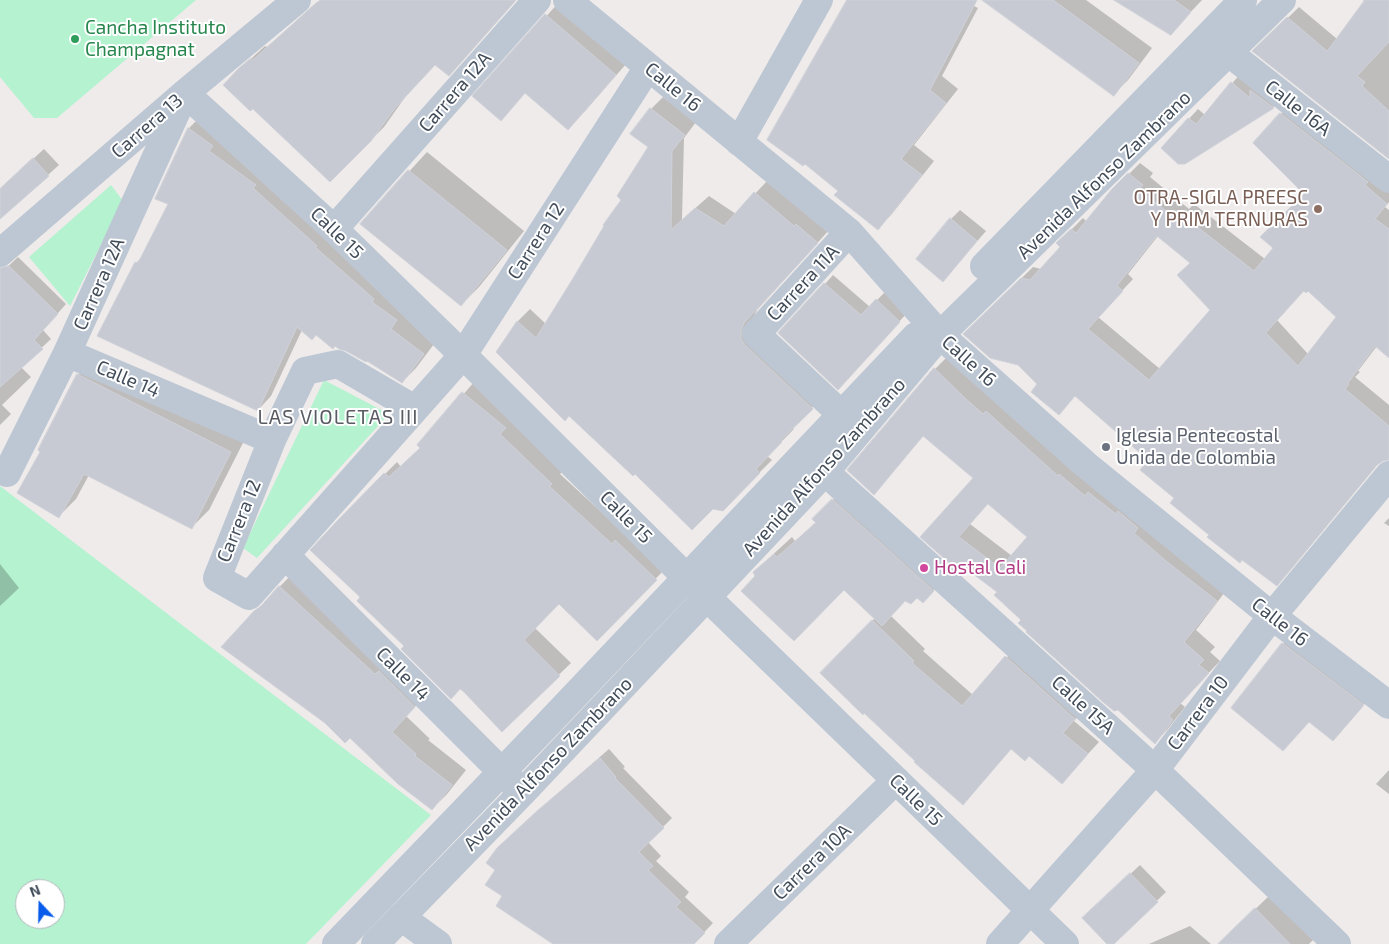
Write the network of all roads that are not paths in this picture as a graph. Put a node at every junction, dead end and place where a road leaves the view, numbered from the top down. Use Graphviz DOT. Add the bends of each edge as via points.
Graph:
graph roads {
  1 [pos="297,0"];
  2 [pos="537,0"];
  3 [pos="567,0"];
  4 [pos="819,0"];
  5 [pos="1243,0"];
  6 [pos="1282,0"];
  7 [pos="1208,36"];
  8 [pos="1228,54"];
  9 [pos="648,67"];
  10 [pos="185,93"];
  11 [pos="740,142"];
  12 [pos="1389,179"];
  13 [pos="334,229"];
  14 [pos="850,232"];
  15 [pos="0,253"];
  16 [pos="934,329"];
  17 [pos="67,353"];
  18 [pos="463,355"];
  19 [pos="415,409"];
  20 [pos="842,416"];
  21 [pos="272,440"];
  22 [pos="825,472"];
  23 [pos="7,473"];
  24 [pos="1389,475"];
  25 [pos="285,555"];
  26 [pos="687,578"];
  27 [pos="707,596"];
  28 [pos="1272,616"];
  29 [pos="1389,705"];
  30 [pos="1155,770"];
  31 [pos="502,773"];
  32 [pos="896,780"];
  33 [pos="523,792"];
  34 [pos="1030,910"];
  35 [pos="401,918"];
  36 [pos="336,944"];
  37 [pos="375,944"];
  38 [pos="438,944"];
  39 [pos="728,944"];
  40 [pos="1000,944"];
  41 [pos="1065,944"];
  42 [pos="1336,944"];
  1 -- 10 [label="street, Carrera 13"];
  2 -- 13 [label="street, Carrera 12A"];
  3 -- 9 [label="street, Calle 16"];
  4 -- 11 [label="street"];
  5 -- 7 [label="street, Avenida Alfonso Zambrano"];
  6 -- 8 [label="street, Avenida Alfonso Zambrano"];
  7 -- 8 [label="street, Calle 16A"];
  7 -- 16 [label="street, Avenida Alfonso Zambrano"];
  8 -- 12 [label="street, Calle 16A"];
  8 -- 16 [label="street, Avenida Alfonso Zambrano"];
  9 -- 11 [label="street, Calle 16"];
  9 -- 18 [label="street, Carrera 12"];
  10 -- 13 [label="street, Calle 15"];
  10 -- 15 [label="street, Carrera 13"];
  10 -- 17 [label="street, Carrera 12A"];
  11 -- 14 [label="street, Calle 16"];
  13 -- 18 [label="street, Calle 15"];
  14 -- 16 [label="street, Calle 16"];
  14 -- 20 [label="street, Carrera 11A" via="756,334"];
  16 -- 20 [label="street, Avenida Alfonso Zambrano"];
  16 -- 22 [label="street, Avenida Alfonso Zambrano"];
  16 -- 28 [label="street, Calle 16" via="1085,464"];
  17 -- 21 [label="street, Calle 14"];
  17 -- 23 [label="street, Carrera 12A"];
  18 -- 19 [label="street, Carrera 12"];
  18 -- 26 [label="street, Calle 15"];
  19 -- 21 [label="street, Carrera 12" via="338,364 314,369 306,371"];
  19 -- 25 [label="street, Carrera 12"];
  20 -- 26 [label="street, Avenida Alfonso Zambrano"];
  21 -- 25 [label="street, Carrera 12" via="216,578 249,596"];
  22 -- 27 [label="street, Avenida Alfonso Zambrano"];
  22 -- 30 [label="street, Calle 15A"];
  24 -- 28 [label="street, Carrera 10"];
  25 -- 31 [label="street, Calle 14"];
  26 -- 27 [label="street, Calle 15"];
  26 -- 31 [label="street, Avenida Alfonso Zambrano"];
  27 -- 32 [label="street, Calle 15"];
  27 -- 33 [label="street, Avenida Alfonso Zambrano"];
  28 -- 29 [label="street, Calle 16"];
  28 -- 30 [label="street, Carrera 10"];
  30 -- 34 [label="street, Carrera 10"];
  30 -- 42 [label="street, Calle 15A"];
  31 -- 33 [label="street, Calle 14"];
  31 -- 36 [label="street, Avenida Alfonso Zambrano"];
  32 -- 34 [label="street, Calle 15"];
  32 -- 39 [label="street, Carrera 10A"];
  33 -- 35 [label="street, Avenida Alfonso Zambrano"];
  34 -- 40 [label="street, Carrera 10"];
  34 -- 41 [label="street, Calle 15"];
  35 -- 37 [label="street, Avenida Alfonso Zambrano"];
  35 -- 38 [label="street"];
}
